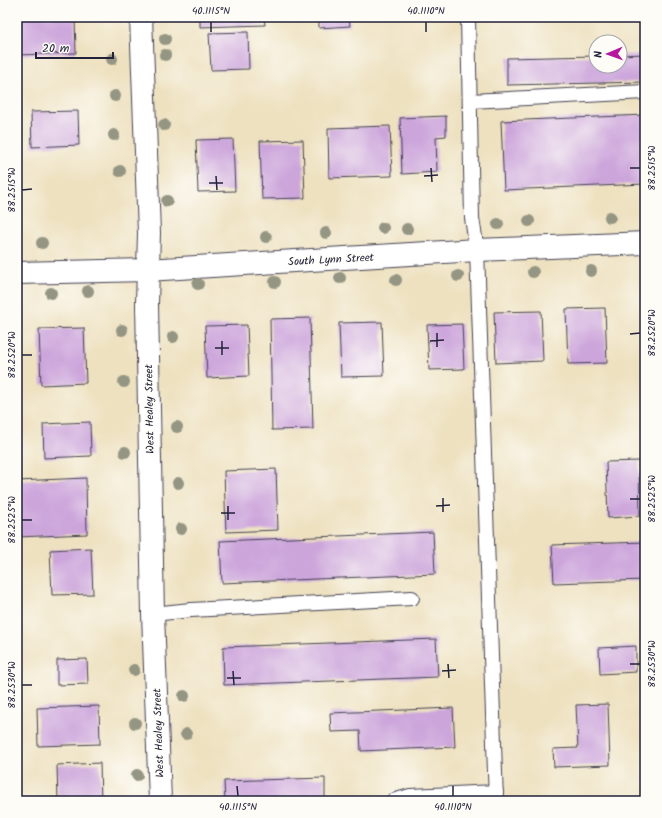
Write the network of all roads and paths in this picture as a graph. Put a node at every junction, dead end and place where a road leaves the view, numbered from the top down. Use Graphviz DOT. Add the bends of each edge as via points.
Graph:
graph roads {
  1 [pos="141,17"];
  2 [pos="468,17"];
  3 [pos="645,92"];
  4 [pos="470,101"];
  5 [pos="645,243"];
  6 [pos="477,250"];
  7 [pos="147,270"];
  8 [pos="17,273"];
  9 [pos="412,598"];
  10 [pos="153,614"];
  11 [pos="496,796"];
  12 [pos="160,801"];
  13 [pos="393,801"];
  1 -- 7 [label="street, West Healey Street" via="149,234"];
  2 -- 4 [label="lane"];
  3 -- 4 [label="lane"];
  4 -- 6 [label="lane" via="472,218"];
  5 -- 6 [label="street, South Lynn Street"];
  6 -- 7 [label="street, South Lynn Street"];
  6 -- 11 [label="lane"];
  7 -- 8 [label="street, South Lynn Street"];
  7 -- 10 [label="street, West Healey Street"];
  9 -- 10 [label="lane"];
  10 -- 12 [label="street, West Healey Street"];
  11 -- 13 [label="lane" via="410,796"];
}
